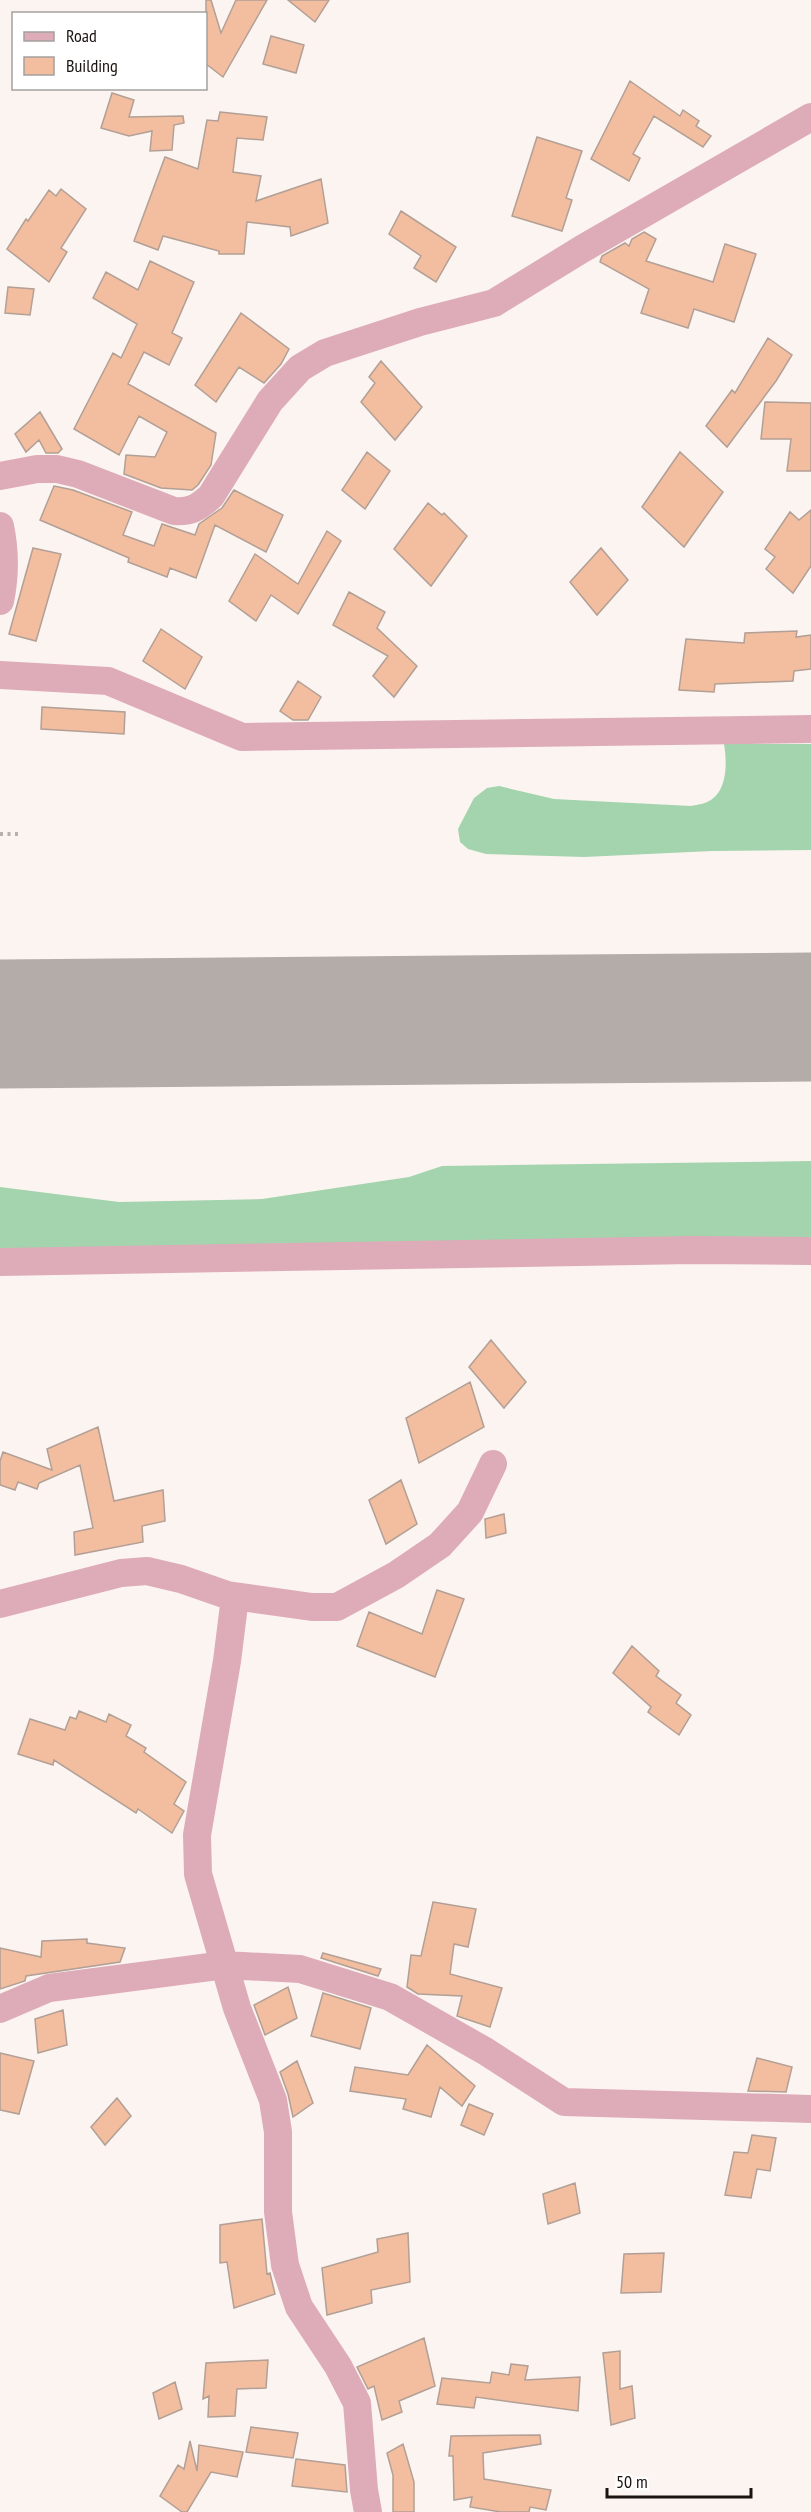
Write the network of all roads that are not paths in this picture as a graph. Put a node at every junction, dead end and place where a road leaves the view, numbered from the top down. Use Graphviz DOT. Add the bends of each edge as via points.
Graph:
graph roads {
  1 [pos="811,117"];
  2 [pos="0,476"];
  3 [pos="0,525"];
  4 [pos="0,602"];
  5 [pos="0,675"];
  6 [pos="811,729"];
  7 [pos="811,1251"];
  8 [pos="0,1262"];
  9 [pos="493,1464"];
  10 [pos="235,1597"];
  11 [pos="0,1604"];
  12 [pos="225,1965"];
  13 [pos="0,2010"];
  14 [pos="811,2109"];
  15 [pos="368,2512"];
  1 -- 2 [label="street" via="494,303 325,353 300,368 270,401 211,496 199,508 174,511 57,469"];
  3 -- 4 [label="street"];
  5 -- 6 [label="street" via="108,681 242,736"];
  7 -- 8 [label="street"];
  9 -- 10 [label="street" via="471,1512 440,1545 396,1575 337,1607"];
  10 -- 11 [label="street" via="147,1571 121,1573"];
  10 -- 12 [label="street" via="197,1835 198,1874"];
  12 -- 13 [label="street" via="49,1988"];
  12 -- 14 [label="street" via="300,1969 390,1997 564,2102"];
  12 -- 15 [label="street" via="237,2008 273,2100 278,2132 278,2212 285,2265 299,2307 357,2403"];
}
